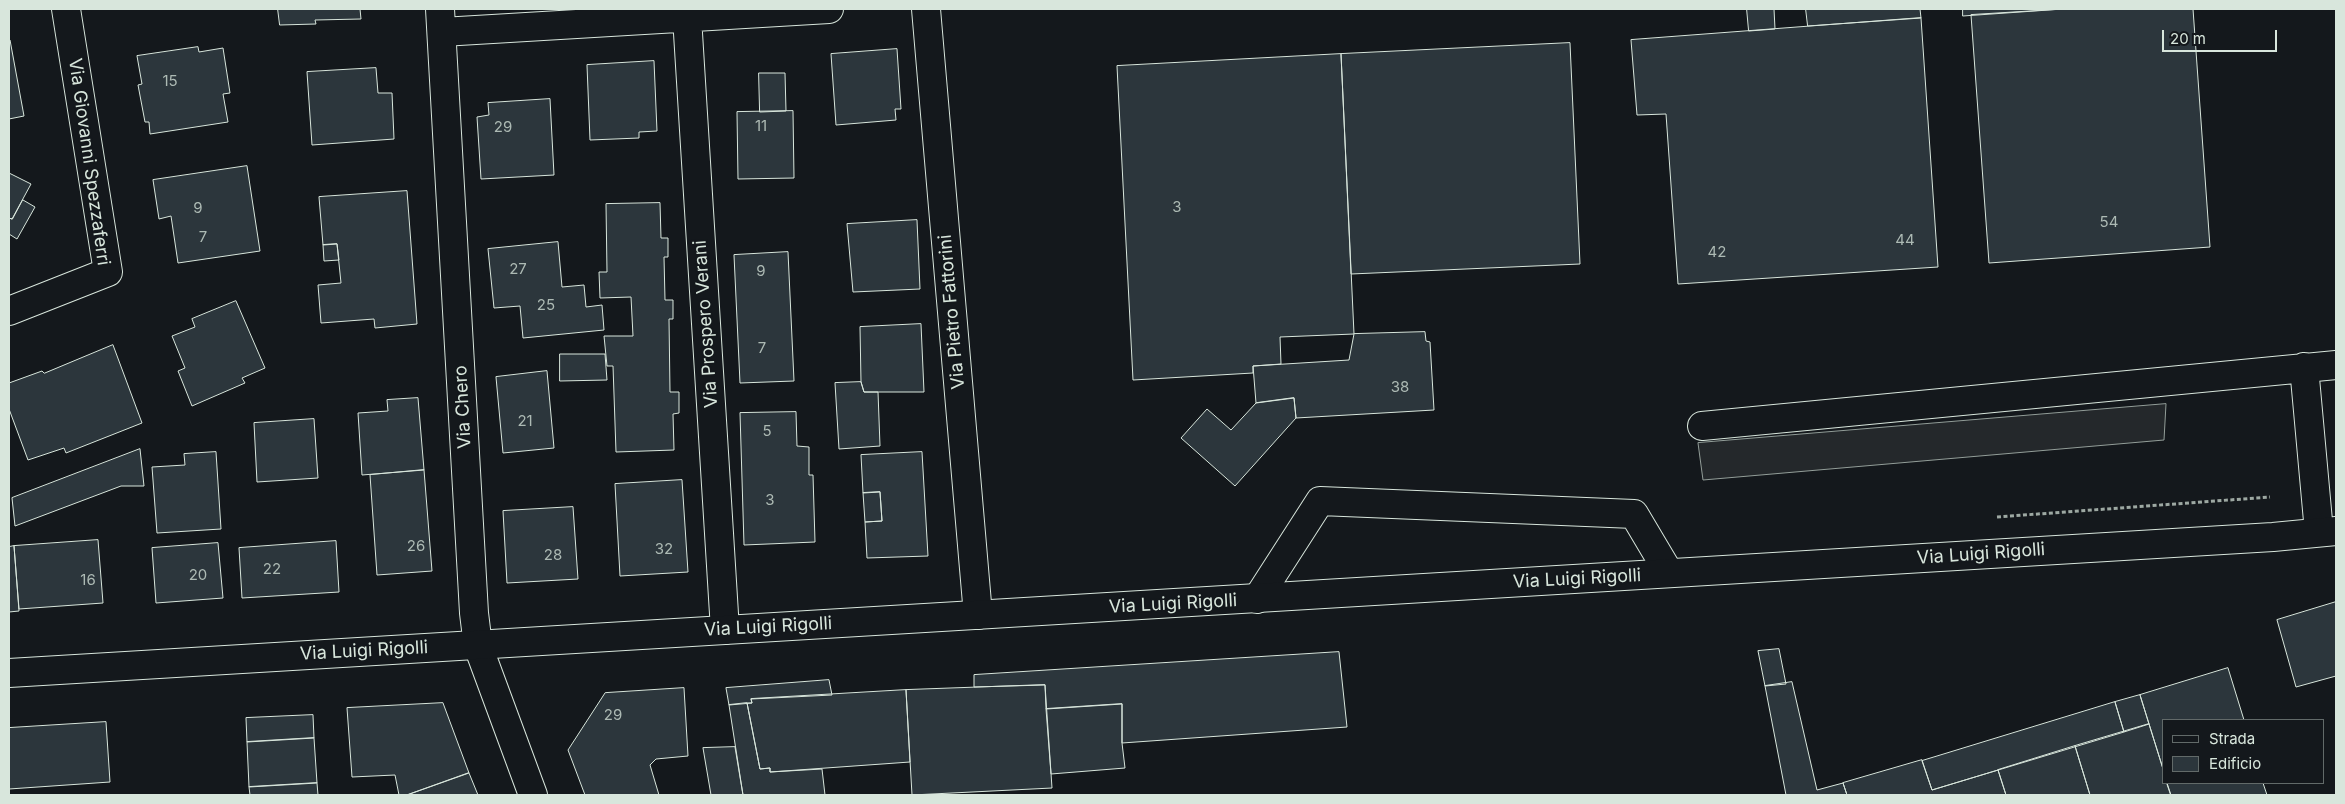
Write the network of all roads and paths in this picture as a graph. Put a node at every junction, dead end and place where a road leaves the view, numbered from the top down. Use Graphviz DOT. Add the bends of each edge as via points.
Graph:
graph roads {
  1 [pos="66,9"];
  2 [pos="828,9"];
  3 [pos="926,9"];
  4 [pos="687,17"];
  5 [pos="441,21"];
  6 [pos="9,311"];
  7 [pos="2336,365"];
  8 [pos="2304,367"];
  9 [pos="1702,426"];
  10 [pos="2328,531"];
  11 [pos="1669,574"];
  12 [pos="1257,599"];
  13 [pos="978,615"];
  14 [pos="725,630"];
  15 [pos="478,646"];
  16 [pos="9,673"];
  17 [pos="533,795"];
  1 -- 6 [label="street, Via Giovanni Spezzaferri" via="108,272"];
  2 -- 4 [label="street"];
  3 -- 13 [label="street, Via Pietro Fattorini"];
  4 -- 5 [label="street"];
  4 -- 14 [label="street, Via Prospero Verani"];
  5 -- 15 [label="street, Via Chero"];
  7 -- 8 [label="street"];
  8 -- 9 [label="street"];
  8 -- 10 [label="street"];
  10 -- 11 [label="street, Via Luigi Rigolli"];
  11 -- 12 [label="street, Via Luigi Rigolli"];
  11 -- 12 [label="street" via="1634,514 1320,501"];
  12 -- 13 [label="street, Via Luigi Rigolli"];
  13 -- 14 [label="street, Via Luigi Rigolli"];
  14 -- 15 [label="street, Via Luigi Rigolli"];
  15 -- 16 [label="street, Via Luigi Rigolli"];
  15 -- 17 [label="street, Via Chero"];
}
